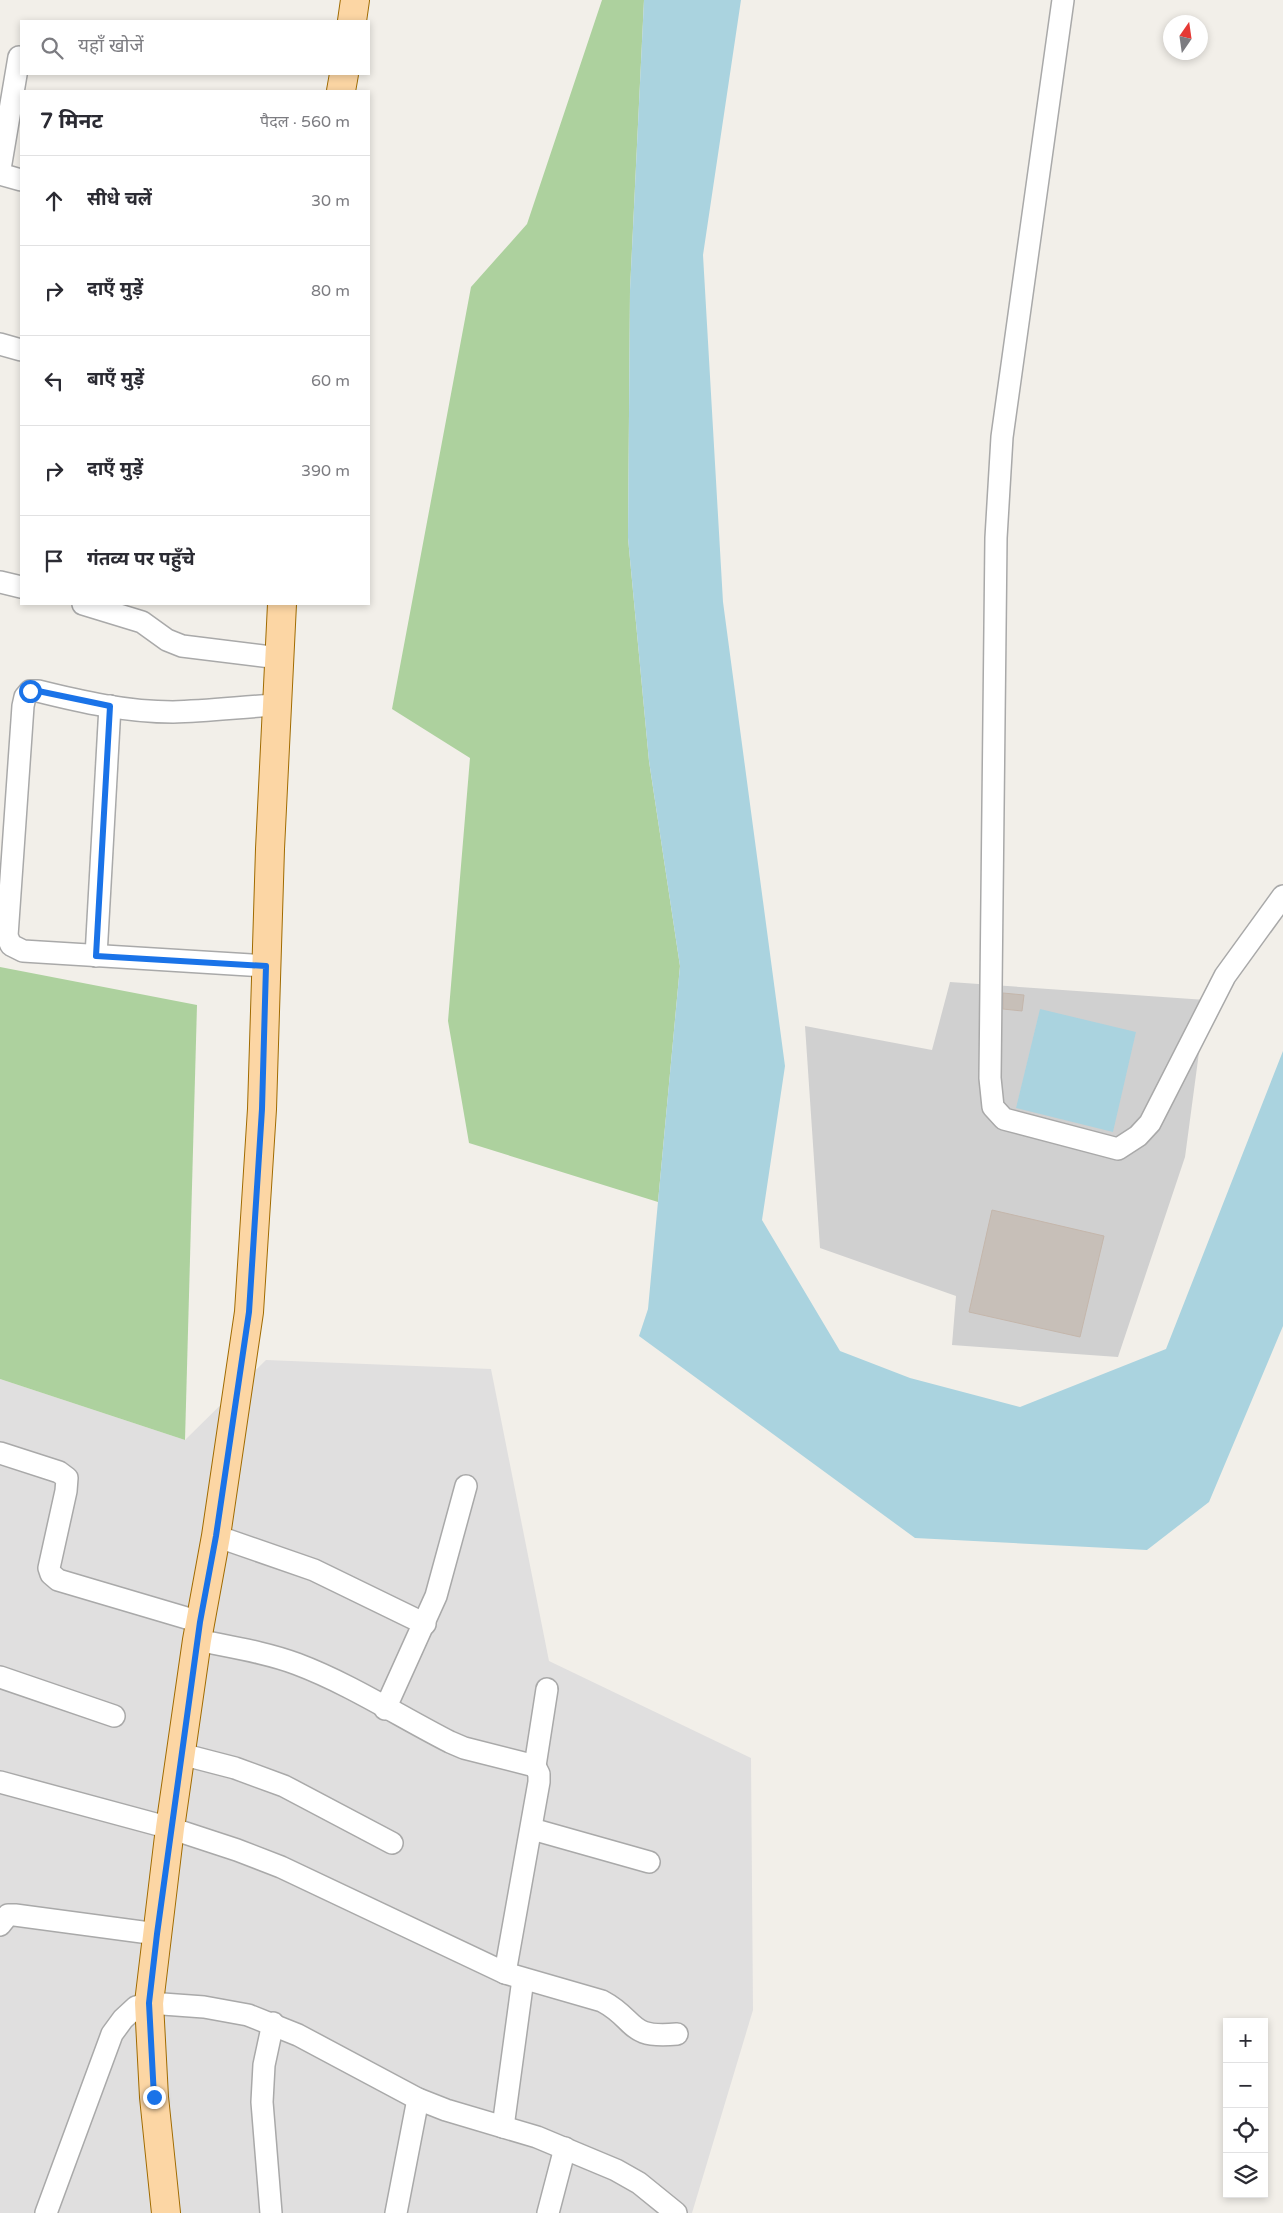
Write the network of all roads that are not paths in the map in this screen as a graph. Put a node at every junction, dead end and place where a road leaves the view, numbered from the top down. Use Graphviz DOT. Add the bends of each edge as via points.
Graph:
graph roads {
  1 [pos="355,0"];
  2 [pos="1063,0"];
  3 [pos="352,20"];
  4 [pos="19,57"];
  5 [pos="344,75"];
  6 [pos="341,90"];
  7 [pos="0,169"];
  8 [pos="0,174"];
  9 [pos="20,180"];
  10 [pos="0,344"];
  11 [pos="20,350"];
  12 [pos="0,582"];
  13 [pos="20,587"];
  14 [pos="86,605"];
  15 [pos="282,605"];
  16 [pos="279,658"];
  17 [pos="276,705"];
  18 [pos="110,706"];
  19 [pos="1283,896"];
  20 [pos="96,956"];
  21 [pos="266,966"];
  22 [pos="0,1453"];
  23 [pos="466,1486"];
  24 [pos="216,1536"];
  25 [pos="425,1624"];
  26 [pos="199,1631"];
  27 [pos="0,1677"];
  28 [pos="547,1689"];
  29 [pos="385,1709"];
  30 [pos="114,1716"];
  31 [pos="181,1754"];
  32 [pos="535,1766"];
  33 [pos="0,1782"];
  34 [pos="170,1828"];
  35 [pos="532,1829"];
  36 [pos="392,1843"];
  37 [pos="649,1862"];
  38 [pos="0,1924"];
  39 [pos="157,1934"];
  40 [pos="514,1976"];
  41 [pos="149,2003"];
  42 [pos="273,2023"];
  43 [pos="677,2034"];
  44 [pos="418,2099"];
  45 [pos="503,2127"];
  46 [pos="565,2148"];
  47 [pos="46,2213"];
  48 [pos="166,2213"];
  49 [pos="271,2213"];
  50 [pos="396,2213"];
  51 [pos="548,2213"];
  52 [pos="676,2213"];
  1 -- 3 [label="main road"];
  2 -- 19 [label="street" via="1002,437 996,538 990,1078 993,1107 1004,1119 1118,1149 1138,1136 1150,1124 1225,976"];
  4 -- 7 [label="street"];
  5 -- 6 [label="main road"];
  8 -- 9 [label="street"];
  10 -- 11 [label="street"];
  12 -- 13 [label="street"];
  14 -- 16 [label="street" via="142,622 167,640 182,646"];
  15 -- 16 [label="main road"];
  16 -- 17 [label="main road"];
  17 -- 18 [label="street" via="172,712"];
  17 -- 21 [label="main road"];
  18 -- 20 [label="street"];
  18 -- 20 [label="street" via="38,691 30,691 25,697 8,936 12,945 23,951"];
  20 -- 21 [label="street"];
  21 -- 24 [label="main road" via="262,1109 249,1312"];
  22 -- 26 [label="street" via="59,1472 67,1478 49,1568 51,1574 58,1580"];
  23 -- 25 [label="street" via="441,1582"];
  24 -- 25 [label="street" via="314,1570"];
  24 -- 26 [label="main road"];
  25 -- 29 [label="street"];
  26 -- 29 [label="street" via="298,1665"];
  26 -- 31 [label="main road"];
  27 -- 30 [label="street"];
  28 -- 32 [label="street"];
  29 -- 32 [label="street" via="464,1748"];
  31 -- 34 [label="main road"];
  31 -- 36 [label="street" via="235,1768 284,1786"];
  32 -- 35 [label="street" via="539,1782"];
  33 -- 34 [label="street"];
  34 -- 39 [label="main road"];
  34 -- 40 [label="street" via="281,1867"];
  35 -- 37 [label="street"];
  35 -- 40 [label="street"];
  38 -- 39 [label="street" via="8,1916 15,1915"];
  39 -- 41 [label="main road"];
  40 -- 43 [label="street" via="602,2001 646,2034"];
  40 -- 45 [label="street"];
  41 -- 42 [label="street" via="225,2010"];
  41 -- 47 [label="street" via="136,2007 112,2034"];
  41 -- 48 [label="main road" via="154,2097"];
  42 -- 44 [label="street"];
  42 -- 49 [label="street" via="264,2065 262,2102"];
  44 -- 45 [label="street"];
  44 -- 50 [label="street"];
  45 -- 46 [label="street"];
  46 -- 51 [label="street"];
  46 -- 52 [label="street" via="616,2170"];
}
